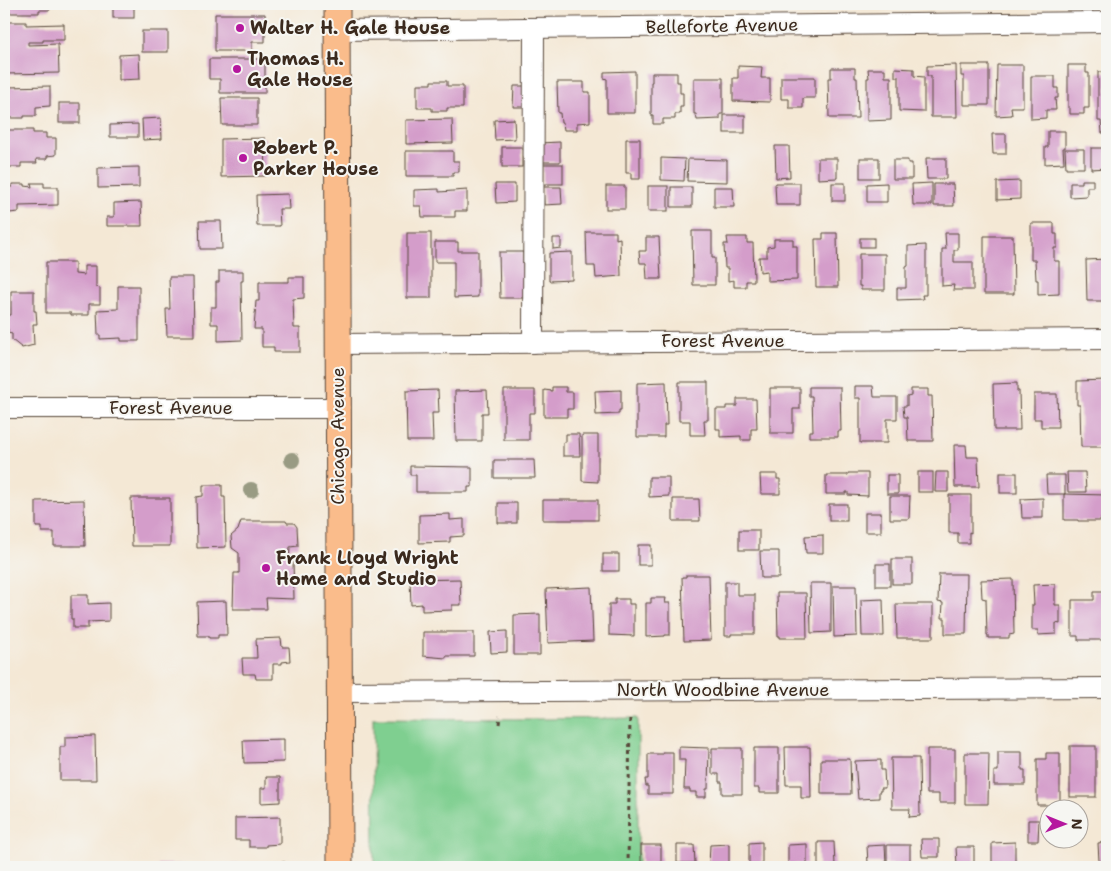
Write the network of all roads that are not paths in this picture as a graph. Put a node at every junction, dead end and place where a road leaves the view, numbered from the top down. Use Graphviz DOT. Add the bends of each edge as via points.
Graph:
graph roads {
  1 [pos="337,4"];
  2 [pos="1107,22"];
  3 [pos="534,28"];
  4 [pos="337,30"];
  5 [pos="1107,339"];
  6 [pos="533,343"];
  7 [pos="338,344"];
  8 [pos="4,408"];
  9 [pos="338,408"];
  10 [pos="1107,688"];
  11 [pos="339,692"];
  12 [pos="340,867"];
  1 -- 4 [label="main road, Chicago Avenue"];
  2 -- 3 [label="street, Belleforte Avenue"];
  3 -- 4 [label="street, Belleforte Avenue"];
  3 -- 6 [label="street"];
  4 -- 7 [label="main road, Chicago Avenue"];
  5 -- 6 [label="street, Forest Avenue"];
  6 -- 7 [label="street, Forest Avenue"];
  7 -- 9 [label="main road, Chicago Avenue"];
  8 -- 9 [label="street, Forest Avenue"];
  9 -- 11 [label="main road, Chicago Avenue"];
  10 -- 11 [label="street, North Woodbine Avenue"];
  11 -- 12 [label="main road, Chicago Avenue"];
}
